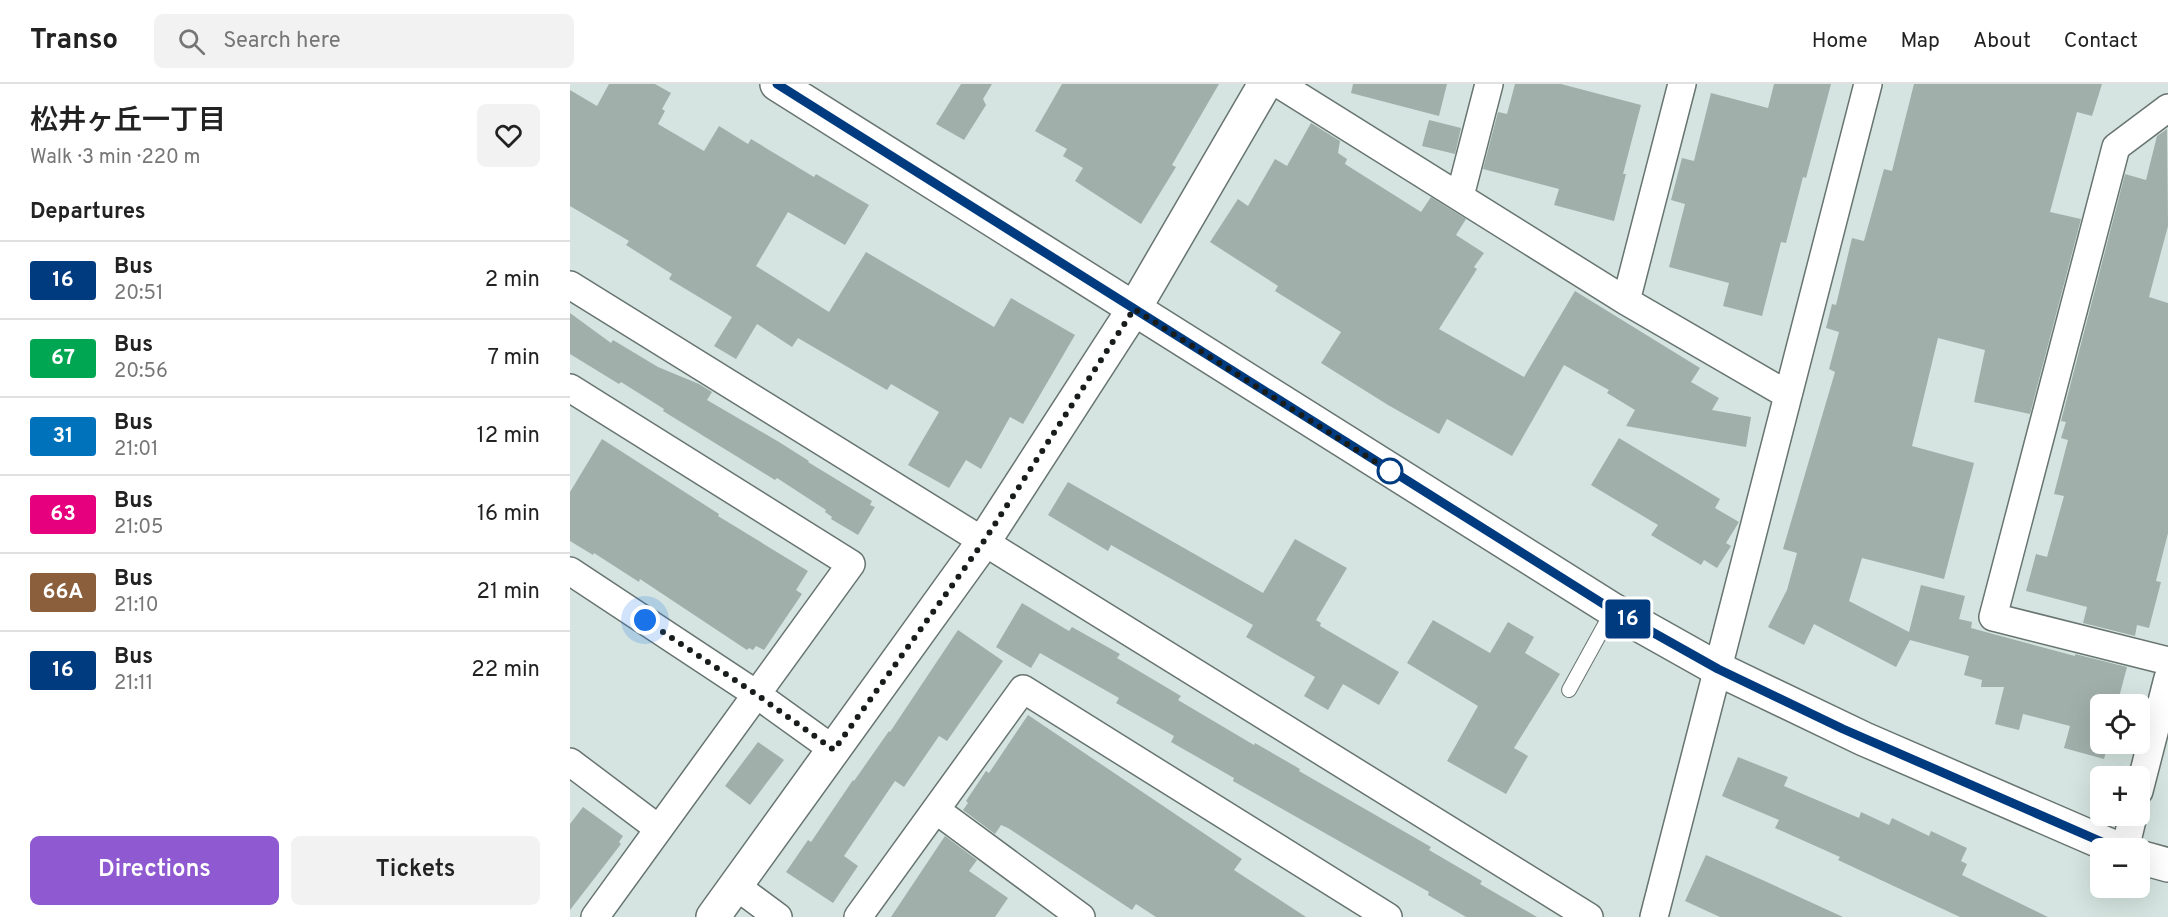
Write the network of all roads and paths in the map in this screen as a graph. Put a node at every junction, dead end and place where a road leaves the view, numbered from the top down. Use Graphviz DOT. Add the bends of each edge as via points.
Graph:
graph roads {
  1 [pos="777,84"];
  2 [pos="1265,84"];
  3 [pos="1279,84"];
  4 [pos="1489,84"];
  5 [pos="1682,84"];
  6 [pos="1868,84"];
  7 [pos="2168,108"];
  8 [pos="1460,196"];
  9 [pos="570,285"];
  10 [pos="1626,301"];
  11 [pos="1134,309"];
  12 [pos="570,388"];
  13 [pos="1788,395"];
  14 [pos="984,541"];
  15 [pos="570,571"];
  16 [pos="1613,610"];
  17 [pos="2168,661"];
  18 [pos="1718,669"];
  19 [pos="2168,678"];
  20 [pos="1569,690"];
  21 [pos="756,694"];
  22 [pos="834,750"];
  23 [pos="570,762"];
  24 [pos="2145,766"];
  25 [pos="936,810"];
  26 [pos="659,829"];
  27 [pos="2093,838"];
  28 [pos="2150,860"];
  29 [pos="2168,866"];
  30 [pos="736,886"];
  31 [pos="1054,909"];
  32 [pos="595,917"];
  33 [pos="713,917"];
  34 [pos="777,917"];
  35 [pos="858,917"];
  36 [pos="1082,917"];
  37 [pos="1388,917"];
  38 [pos="1589,917"];
  39 [pos="1654,917"];
  1 -- 11 [label="street"];
  2 -- 11 [label="street"];
  3 -- 8 [label="street"];
  4 -- 8 [label="street"];
  5 -- 10 [label="street"];
  6 -- 13 [label="street"];
  7 -- 17 [label="street" via="2116,147 1993,617"];
  8 -- 10 [label="street"];
  9 -- 14 [label="street"];
  10 -- 13 [label="street"];
  11 -- 14 [label="street"];
  11 -- 16 [label="street"];
  12 -- 21 [label="street" via="851,564"];
  13 -- 18 [label="street"];
  14 -- 22 [label="street"];
  14 -- 38 [label="street"];
  15 -- 21 [label="street"];
  16 -- 18 [label="street"];
  16 -- 20 [label="lane"];
  18 -- 27 [label="street" via="1864,739"];
  18 -- 39 [label="street"];
  19 -- 24 [label="street"];
  21 -- 22 [label="street"];
  21 -- 26 [label="street"];
  22 -- 30 [label="street"];
  23 -- 26 [label="street"];
  25 -- 31 [label="street"];
  25 -- 35 [label="street"];
  25 -- 37 [label="street" via="1023,689"];
  26 -- 32 [label="street"];
  28 -- 29 [label="street"];
  30 -- 33 [label="street"];
  30 -- 34 [label="street"];
  31 -- 36 [label="street"];
}
